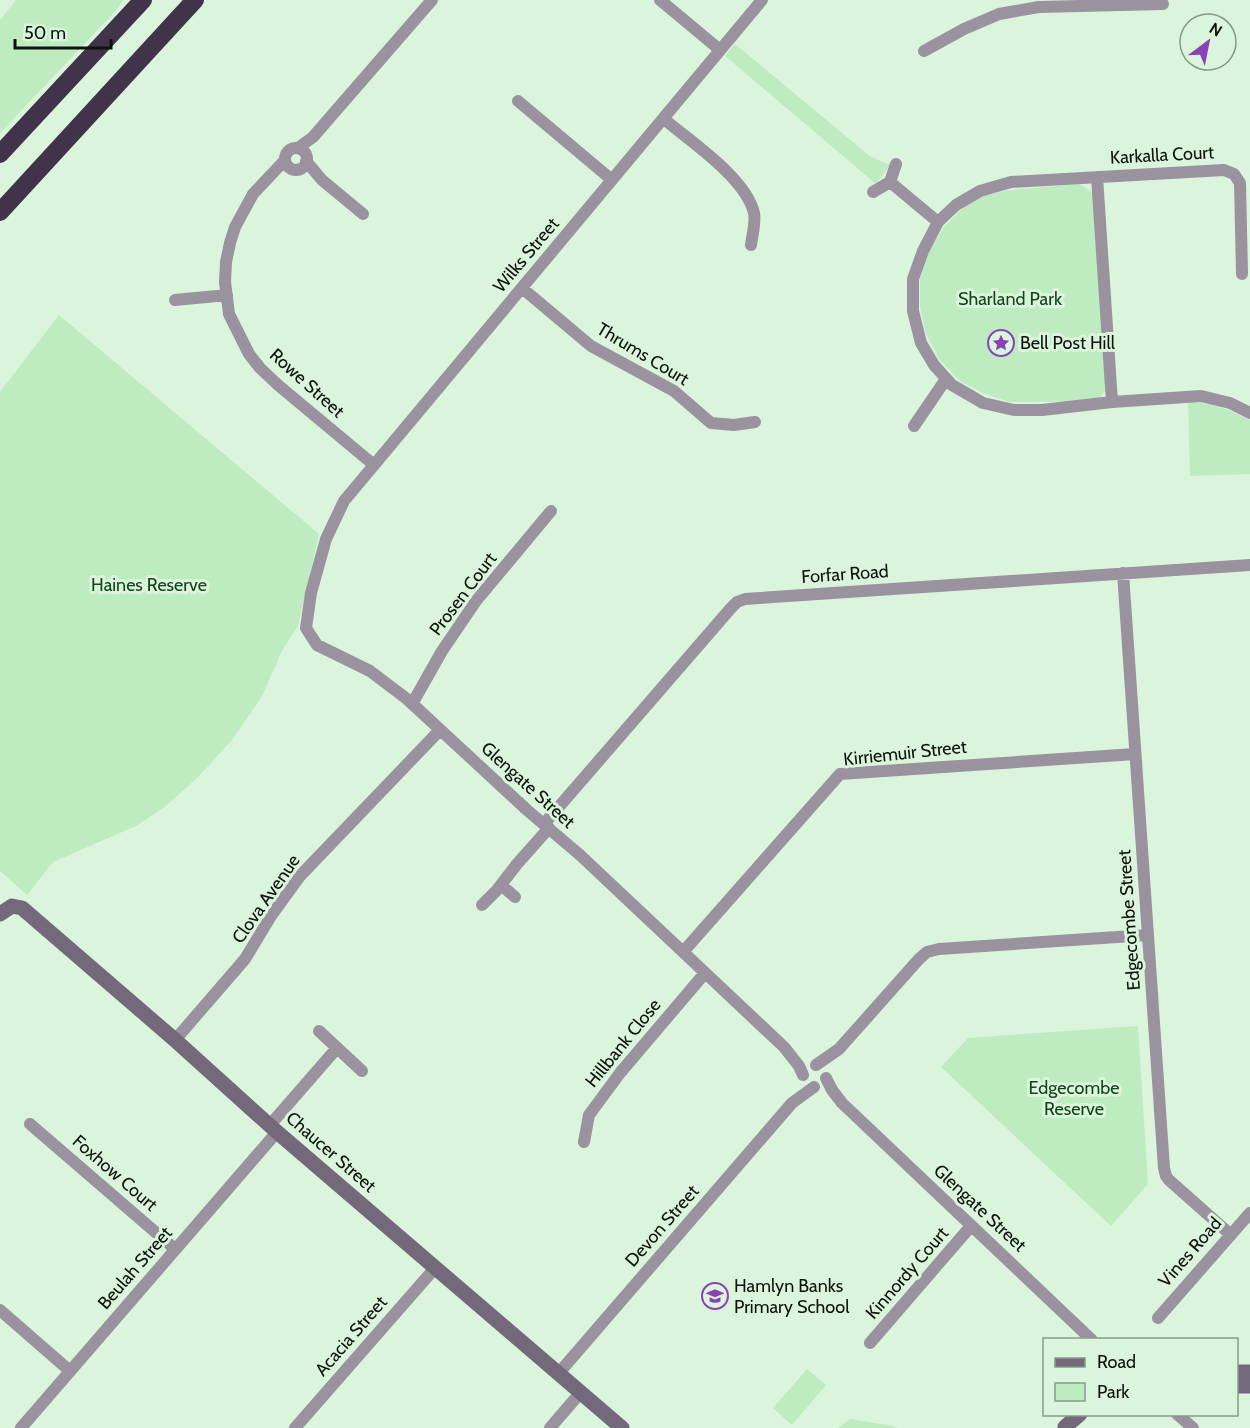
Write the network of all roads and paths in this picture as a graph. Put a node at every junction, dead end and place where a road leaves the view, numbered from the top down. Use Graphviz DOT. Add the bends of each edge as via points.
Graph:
graph roads {
  1 [pos="143,0"];
  2 [pos="195,0"];
  3 [pos="432,0"];
  4 [pos="660,0"];
  5 [pos="762,0"];
  6 [pos="1039,3"];
  7 [pos="1163,4"];
  8 [pos="720,50"];
  9 [pos="924,51"];
  10 [pos="518,101"];
  11 [pos="664,119"];
  12 [pos="0,154"];
  13 [pos="298,160"];
  14 [pos="896,164"];
  15 [pos="1097,177"];
  16 [pos="612,180"];
  17 [pos="890,182"];
  18 [pos="873,192"];
  19 [pos="0,212"];
  20 [pos="363,214"];
  21 [pos="938,222"];
  22 [pos="751,245"];
  23 [pos="1242,274"];
  24 [pos="522,288"];
  25 [pos="227,296"];
  26 [pos="175,300"];
  27 [pos="946,379"];
  28 [pos="1112,402"];
  29 [pos="1250,412"];
  30 [pos="755,422"];
  31 [pos="914,426"];
  32 [pos="374,465"];
  33 [pos="551,511"];
  34 [pos="326,539"];
  35 [pos="1250,565"];
  36 [pos="1123,573"];
  37 [pos="412,704"];
  38 [pos="440,730"];
  39 [pos="1136,754"];
  40 [pos="547,826"];
  41 [pos="501,885"];
  42 [pos="515,897"];
  43 [pos="483,905"];
  44 [pos="0,914"];
  45 [pos="1148,934"];
  46 [pos="683,952"];
  47 [pos="705,973"];
  48 [pos="319,1031"];
  49 [pos="175,1040"];
  50 [pos="784,1047"];
  51 [pos="337,1048"];
  52 [pos="839,1049"];
  53 [pos="814,1065"];
  54 [pos="362,1071"];
  55 [pos="815,1080"];
  56 [pos="30,1124"];
  57 [pos="274,1129"];
  58 [pos="584,1143"];
  59 [pos="1250,1213"];
  60 [pos="972,1226"];
  61 [pos="1231,1235"];
  62 [pos="176,1249"];
  63 [pos="435,1268"];
  64 [pos="0,1310"];
  65 [pos="1158,1318"];
  66 [pos="1090,1338"];
  67 [pos="870,1343"];
  68 [pos="70,1371"];
  69 [pos="558,1374"];
  70 [pos="581,1392"];
  71 [pos="1078,1416"];
  72 [pos="1179,1416"];
  73 [pos="21,1428"];
  74 [pos="295,1428"];
  75 [pos="550,1428"];
  76 [pos="622,1428"];
  77 [pos="1064,1428"];
  78 [pos="1193,1428"];
  1 -- 12 [label="highway"];
  2 -- 19 [label="highway"];
  3 -- 13 [label="street, Rowe Street" via="313,137"];
  4 -- 8 [label="street"];
  5 -- 8 [label="street, Wilks Street"];
  6 -- 7 [label="street"];
  6 -- 9 [label="street" via="999,14"];
  8 -- 11 [label="street, Wilks Street"];
  10 -- 16 [label="street"];
  11 -- 16 [label="street, Wilks Street"];
  11 -- 22 [label="street" via="741,186 754,215"];
  13 -- 20 [label="street"];
  13 -- 25 [label="street, Rowe Street" via="253,194 235,227 226,262"];
  14 -- 17 [label="street"];
  15 -- 21 [label="street" via="1011,182 980,191"];
  15 -- 23 [label="street, Karkalla Court" via="1224,170 1234,174 1240,183"];
  15 -- 28 [label="street"];
  16 -- 24 [label="street, Wilks Street"];
  17 -- 18 [label="street"];
  17 -- 21 [label="street"];
  21 -- 27 [label="street" via="913,279 913,311 921,343"];
  24 -- 30 [label="street, Thrums Court" via="591,346 674,391 711,423"];
  24 -- 32 [label="street, Wilks Street"];
  25 -- 26 [label="street"];
  25 -- 32 [label="street, Rowe Street" via="229,314 260,368"];
  27 -- 28 [label="street" via="983,403 1014,410"];
  27 -- 31 [label="street"];
  28 -- 29 [label="street" via="1201,396"];
  32 -- 34 [label="street, Wilks Street" via="344,501"];
  33 -- 37 [label="street, Prosen Court" via="476,602"];
  34 -- 37 [label="street, Glengate Street" via="306,628 317,645 370,671"];
  35 -- 36 [label="street, Forfar Road"];
  36 -- 39 [label="street, Edgecombe Street"];
  36 -- 40 [label="street, Forfar Road" via="737,602"];
  37 -- 38 [label="street, Glengate Street"];
  38 -- 40 [label="street, Glengate Street"];
  38 -- 49 [label="street, Clova Avenue" via="300,876 245,959"];
  39 -- 45 [label="street, Edgecombe Street"];
  39 -- 46 [label="street, Kirriemuir Street" via="840,774"];
  40 -- 41 [label="street, Forfar Road"];
  40 -- 46 [label="street, Glengate Street"];
  41 -- 42 [label="street"];
  41 -- 43 [label="street, Forfar Road"];
  44 -- 49 [label="street, Chaucer Street" via="9,907 22,908"];
  45 -- 52 [label="street, Devon Street" via="927,952"];
  45 -- 61 [label="street, Edgecombe Street" via="1164,1172"];
  46 -- 47 [label="street, Glengate Street"];
  47 -- 50 [label="street, Glengate Street"];
  47 -- 58 [label="street, Hillbank Close" via="589,1115"];
  48 -- 51 [label="street"];
  49 -- 57 [label="street, Chaucer Street"];
  50 -- 53 [label="street, Glengate Street"];
  50 -- 55 [label="street, Glengate Street"];
  51 -- 54 [label="street"];
  51 -- 57 [label="street, Beulah Street"];
  52 -- 53 [label="street, Devon Street"];
  52 -- 55 [label="street, Devon Street"];
  53 -- 55 [label="street, Glengate Street" via="822,1068"];
  55 -- 60 [label="street, Glengate Street" via="832,1090"];
  55 -- 69 [label="street, Devon Street"];
  56 -- 62 [label="street, Foxhow Court"];
  57 -- 62 [label="street, Beulah Street"];
  57 -- 63 [label="street, Chaucer Street"];
  59 -- 61 [label="street, Vines Road"];
  60 -- 66 [label="street, Glengate Street"];
  60 -- 67 [label="street, Kinnordy Court"];
  61 -- 65 [label="street, Vines Road"];
  62 -- 68 [label="street, Beulah Street"];
  63 -- 69 [label="street, Chaucer Street"];
  63 -- 74 [label="street, Acacia Street"];
  64 -- 68 [label="street"];
  68 -- 73 [label="street, Beulah Street"];
  69 -- 70 [label="street, Chaucer Street"];
  70 -- 75 [label="street"];
  70 -- 76 [label="street, Chaucer Street"];
  71 -- 77 [label="street"];
  72 -- 78 [label="street"];
}
